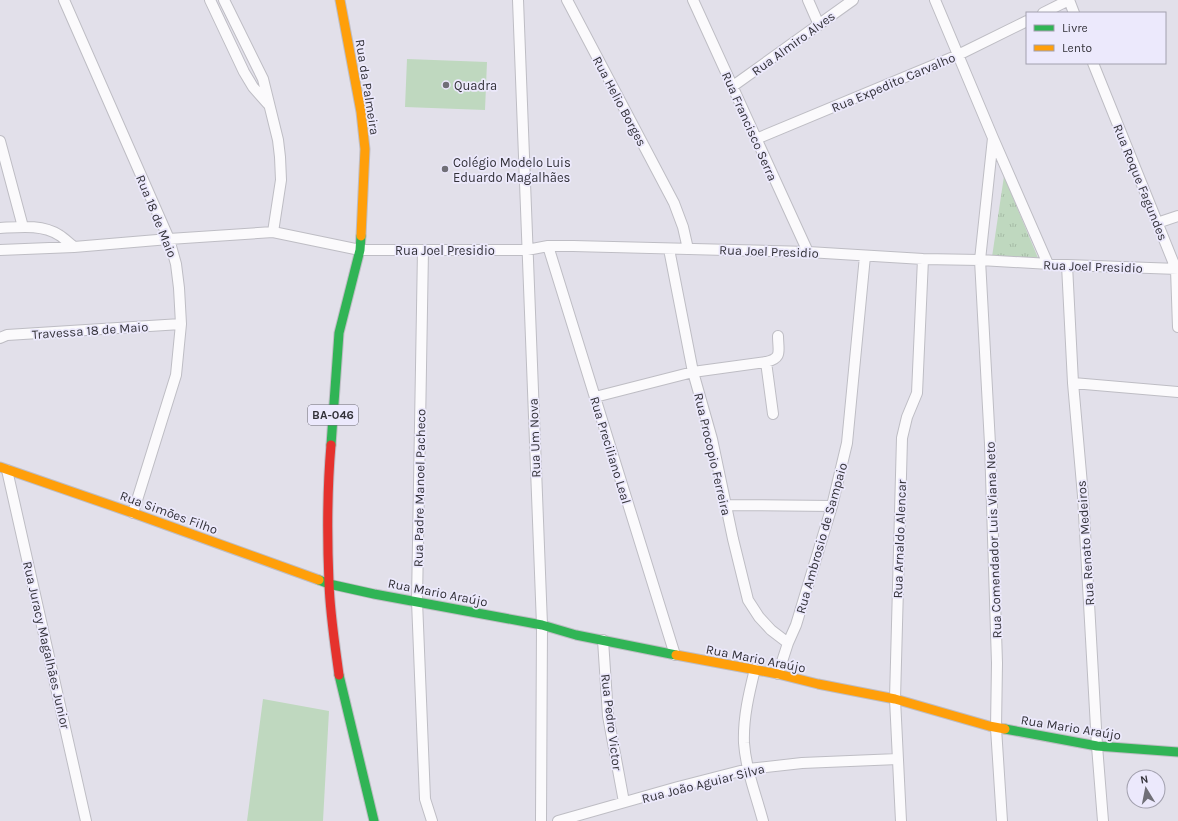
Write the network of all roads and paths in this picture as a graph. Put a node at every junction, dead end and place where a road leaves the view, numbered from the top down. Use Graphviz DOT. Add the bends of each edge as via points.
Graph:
graph roads {
  1 [pos="64,0"];
  2 [pos="210,0"];
  3 [pos="224,0"];
  4 [pos="340,0"];
  5 [pos="518,0"];
  6 [pos="566,0"];
  7 [pos="693,0"];
  8 [pos="808,0"];
  9 [pos="853,0"];
  10 [pos="935,0"];
  11 [pos="1069,0"];
  12 [pos="1045,12"];
  13 [pos="1074,12"];
  14 [pos="1026,21"];
  15 [pos="819,25"];
  16 [pos="958,55"];
  17 [pos="1093,64"];
  18 [pos="733,86"];
  19 [pos="269,106"];
  20 [pos="993,138"];
  21 [pos="756,139"];
  22 [pos="0,141"];
  23 [pos="1178,216"];
  24 [pos="1157,222"];
  25 [pos="23,227"];
  26 [pos="0,228"];
  27 [pos="273,232"];
  28 [pos="169,239"];
  29 [pos="548,246"];
  30 [pos="74,247"];
  31 [pos="669,249"];
  32 [pos="688,249"];
  33 [pos="0,250"];
  34 [pos="360,250"];
  35 [pos="423,250"];
  36 [pos="527,250"];
  37 [pos="808,252"];
  38 [pos="866,256"];
  39 [pos="923,259"];
  40 [pos="980,260"];
  41 [pos="1048,264"];
  42 [pos="1067,265"];
  43 [pos="1177,269"];
  44 [pos="181,324"];
  45 [pos="1178,328"];
  46 [pos="778,336"];
  47 [pos="0,338"];
  48 [pos="766,362"];
  49 [pos="693,372"];
  50 [pos="1073,383"];
  51 [pos="1178,392"];
  52 [pos="595,397"];
  53 [pos="772,414"];
  54 [pos="4,468"];
  55 [pos="726,505"];
  56 [pos="832,506"];
  57 [pos="133,513"];
  58 [pos="329,584"];
  59 [pos="417,601"];
  60 [pos="542,625"];
  61 [pos="603,640"];
  62 [pos="788,642"];
  63 [pos="674,655"];
  64 [pos="755,669"];
  65 [pos="778,674"];
  66 [pos="895,699"];
  67 [pos="996,728"];
  68 [pos="1097,746"];
  69 [pos="1178,752"];
  70 [pos="898,759"];
  71 [pos="748,769"];
  72 [pos="624,802"];
  73 [pos="86,821"];
  74 [pos="374,821"];
  75 [pos="432,821"];
  76 [pos="542,821"];
  77 [pos="558,821"];
  78 [pos="763,821"];
  79 [pos="901,821"];
  80 [pos="1002,821"];
  81 [pos="1103,821"];
  1 -- 28 [label="street, Rua 18 de Maio"];
  2 -- 19 [label="street" via="244,72"];
  3 -- 19 [label="street" via="263,79"];
  4 -- 34 [label="street, Rua da Palmeira / BA-046" via="364,135"];
  5 -- 36 [label="street, Rua Um Nova"];
  6 -- 32 [label="street, Rua Helio Borges" via="674,203"];
  7 -- 18 [label="street, Rua Francisco Serra"];
  8 -- 15 [label="street"];
  9 -- 15 [label="street, Rua Almiro Alves"];
  10 -- 16 [label="street"];
  11 -- 12 [label="street"];
  11 -- 13 [label="street"];
  14 -- 16 [label="street, Rua Expedito Carvalho"];
  15 -- 18 [label="street, Rua Almiro Alves"];
  16 -- 20 [label="street"];
  16 -- 21 [label="street, Rua Expedito Carvalho"];
  17 -- 24 [label="street, Rua Roque Fagundes"];
  18 -- 21 [label="street, Rua Francisco Serra"];
  19 -- 27 [label="street" via="277,135 281,180"];
  20 -- 40 [label="street, Rua Comendador Luis Viana Neto"];
  20 -- 41 [label="street"];
  21 -- 37 [label="street, Rua Francisco Serra"];
  22 -- 25 [label="street"];
  23 -- 24 [label="street"];
  24 -- 43 [label="street, Rua Roque Fagundes"];
  25 -- 26 [label="street"];
  25 -- 30 [label="street" via="49,230"];
  27 -- 28 [label="street, Rua Joel Presidio"];
  27 -- 34 [label="street, Rua Joel Presidio"];
  28 -- 30 [label="street, Rua Joel Presidio"];
  28 -- 44 [label="street, Rua 18 de Maio" via="176,264"];
  29 -- 31 [label="street, Rua Joel Presidio"];
  29 -- 36 [label="street, Rua Joel Presidio"];
  29 -- 52 [label="street, Rua Preciliano Leal"];
  30 -- 33 [label="street, Rua Joel Presidio"];
  31 -- 32 [label="street, Rua Joel Presidio"];
  31 -- 49 [label="street, Rua Procopio Ferreira"];
  32 -- 37 [label="street, Rua Joel Presidio"];
  34 -- 35 [label="street, Rua Joel Presidio"];
  34 -- 58 [label="street, BA-046" via="339,333 330,453"];
  35 -- 36 [label="street, Rua Joel Presidio"];
  35 -- 59 [label="street, Rua Padre Manoel Pacheco"];
  36 -- 60 [label="street, Rua Um Nova"];
  37 -- 38 [label="street, Rua Joel Presidio"];
  38 -- 39 [label="street, Rua Joel Presidio"];
  38 -- 56 [label="street, Rua Ambrosio de Sampaio" via="847,443"];
  39 -- 40 [label="street, Rua Joel Presidio"];
  39 -- 66 [label="street, Rua Arnaldo Alencar" via="917,393 902,438"];
  40 -- 41 [label="street, Rua Joel Presidio"];
  40 -- 67 [label="street, Rua Comendador Luis Viana Neto" via="990,444 997,663"];
  41 -- 42 [label="street, Rua Joel Presidio"];
  42 -- 43 [label="street, Rua Joel Presidio"];
  42 -- 50 [label="street, Rua Renato Medeiros"];
  43 -- 45 [label="street, Rua Roque Fagundes"];
  44 -- 47 [label="street, Travessa 18 de Maio" via="7,335"];
  44 -- 57 [label="street, Rua 18 de Maio" via="176,375"];
  46 -- 48 [label="street" via="777,358"];
  48 -- 49 [label="street"];
  48 -- 53 [label="street"];
  49 -- 52 [label="street"];
  49 -- 55 [label="street, Rua Procopio Ferreira" via="712,439"];
  50 -- 51 [label="street"];
  50 -- 68 [label="street, Rua Renato Medeiros" via="1083,496"];
  52 -- 63 [label="street, Rua Preciliano Leal"];
  54 -- 57 [label="street, Rua Simões Filho"];
  54 -- 73 [label="street, Rua Juracy Magalhães Junior"];
  55 -- 56 [label="street"];
  55 -- 62 [label="street, Rua Procopio Ferreira" via="748,600 767,626"];
  56 -- 62 [label="street, Rua Ambrosio de Sampaio" via="796,625"];
  57 -- 58 [label="street, Rua Simões Filho"];
  58 -- 59 [label="street, Rua Mario Araújo"];
  58 -- 74 [label="street, BA-046" via="340,679"];
  59 -- 60 [label="street, Rua Mario Araújo"];
  59 -- 75 [label="street, Rua Padre Manoel Pacheco" via="426,799"];
  60 -- 61 [label="street, Rua Mario Araújo"];
  60 -- 76 [label="street, Rua Um Nova"];
  61 -- 63 [label="street, Rua Mario Araújo"];
  61 -- 72 [label="street, Rua Pedro Victor" via="608,716"];
  62 -- 65 [label="street, Rua Ambrosio de Sampaio"];
  63 -- 64 [label="street, Rua Mario Araújo"];
  64 -- 65 [label="street, Rua Mario Araújo"];
  64 -- 71 [label="street" via="745,717 744,743"];
  65 -- 66 [label="street, Rua Mario Araújo"];
  66 -- 67 [label="street, Rua Mario Araújo"];
  66 -- 70 [label="street, Rua Arnaldo Alencar"];
  67 -- 68 [label="street, Rua Mario Araújo"];
  67 -- 80 [label="street, Rua Comendador Luis Viana Neto"];
  68 -- 69 [label="street, Rua Mario Araújo"];
  68 -- 81 [label="street, Rua Renato Medeiros"];
  70 -- 71 [label="street, Rua João Aguiar Silva" via="802,763"];
  70 -- 79 [label="street, Rua Arnaldo Alencar"];
  71 -- 72 [label="street, Rua João Aguiar Silva"];
  71 -- 78 [label="street"];
  72 -- 77 [label="street, Rua João Aguiar Silva"];
}
